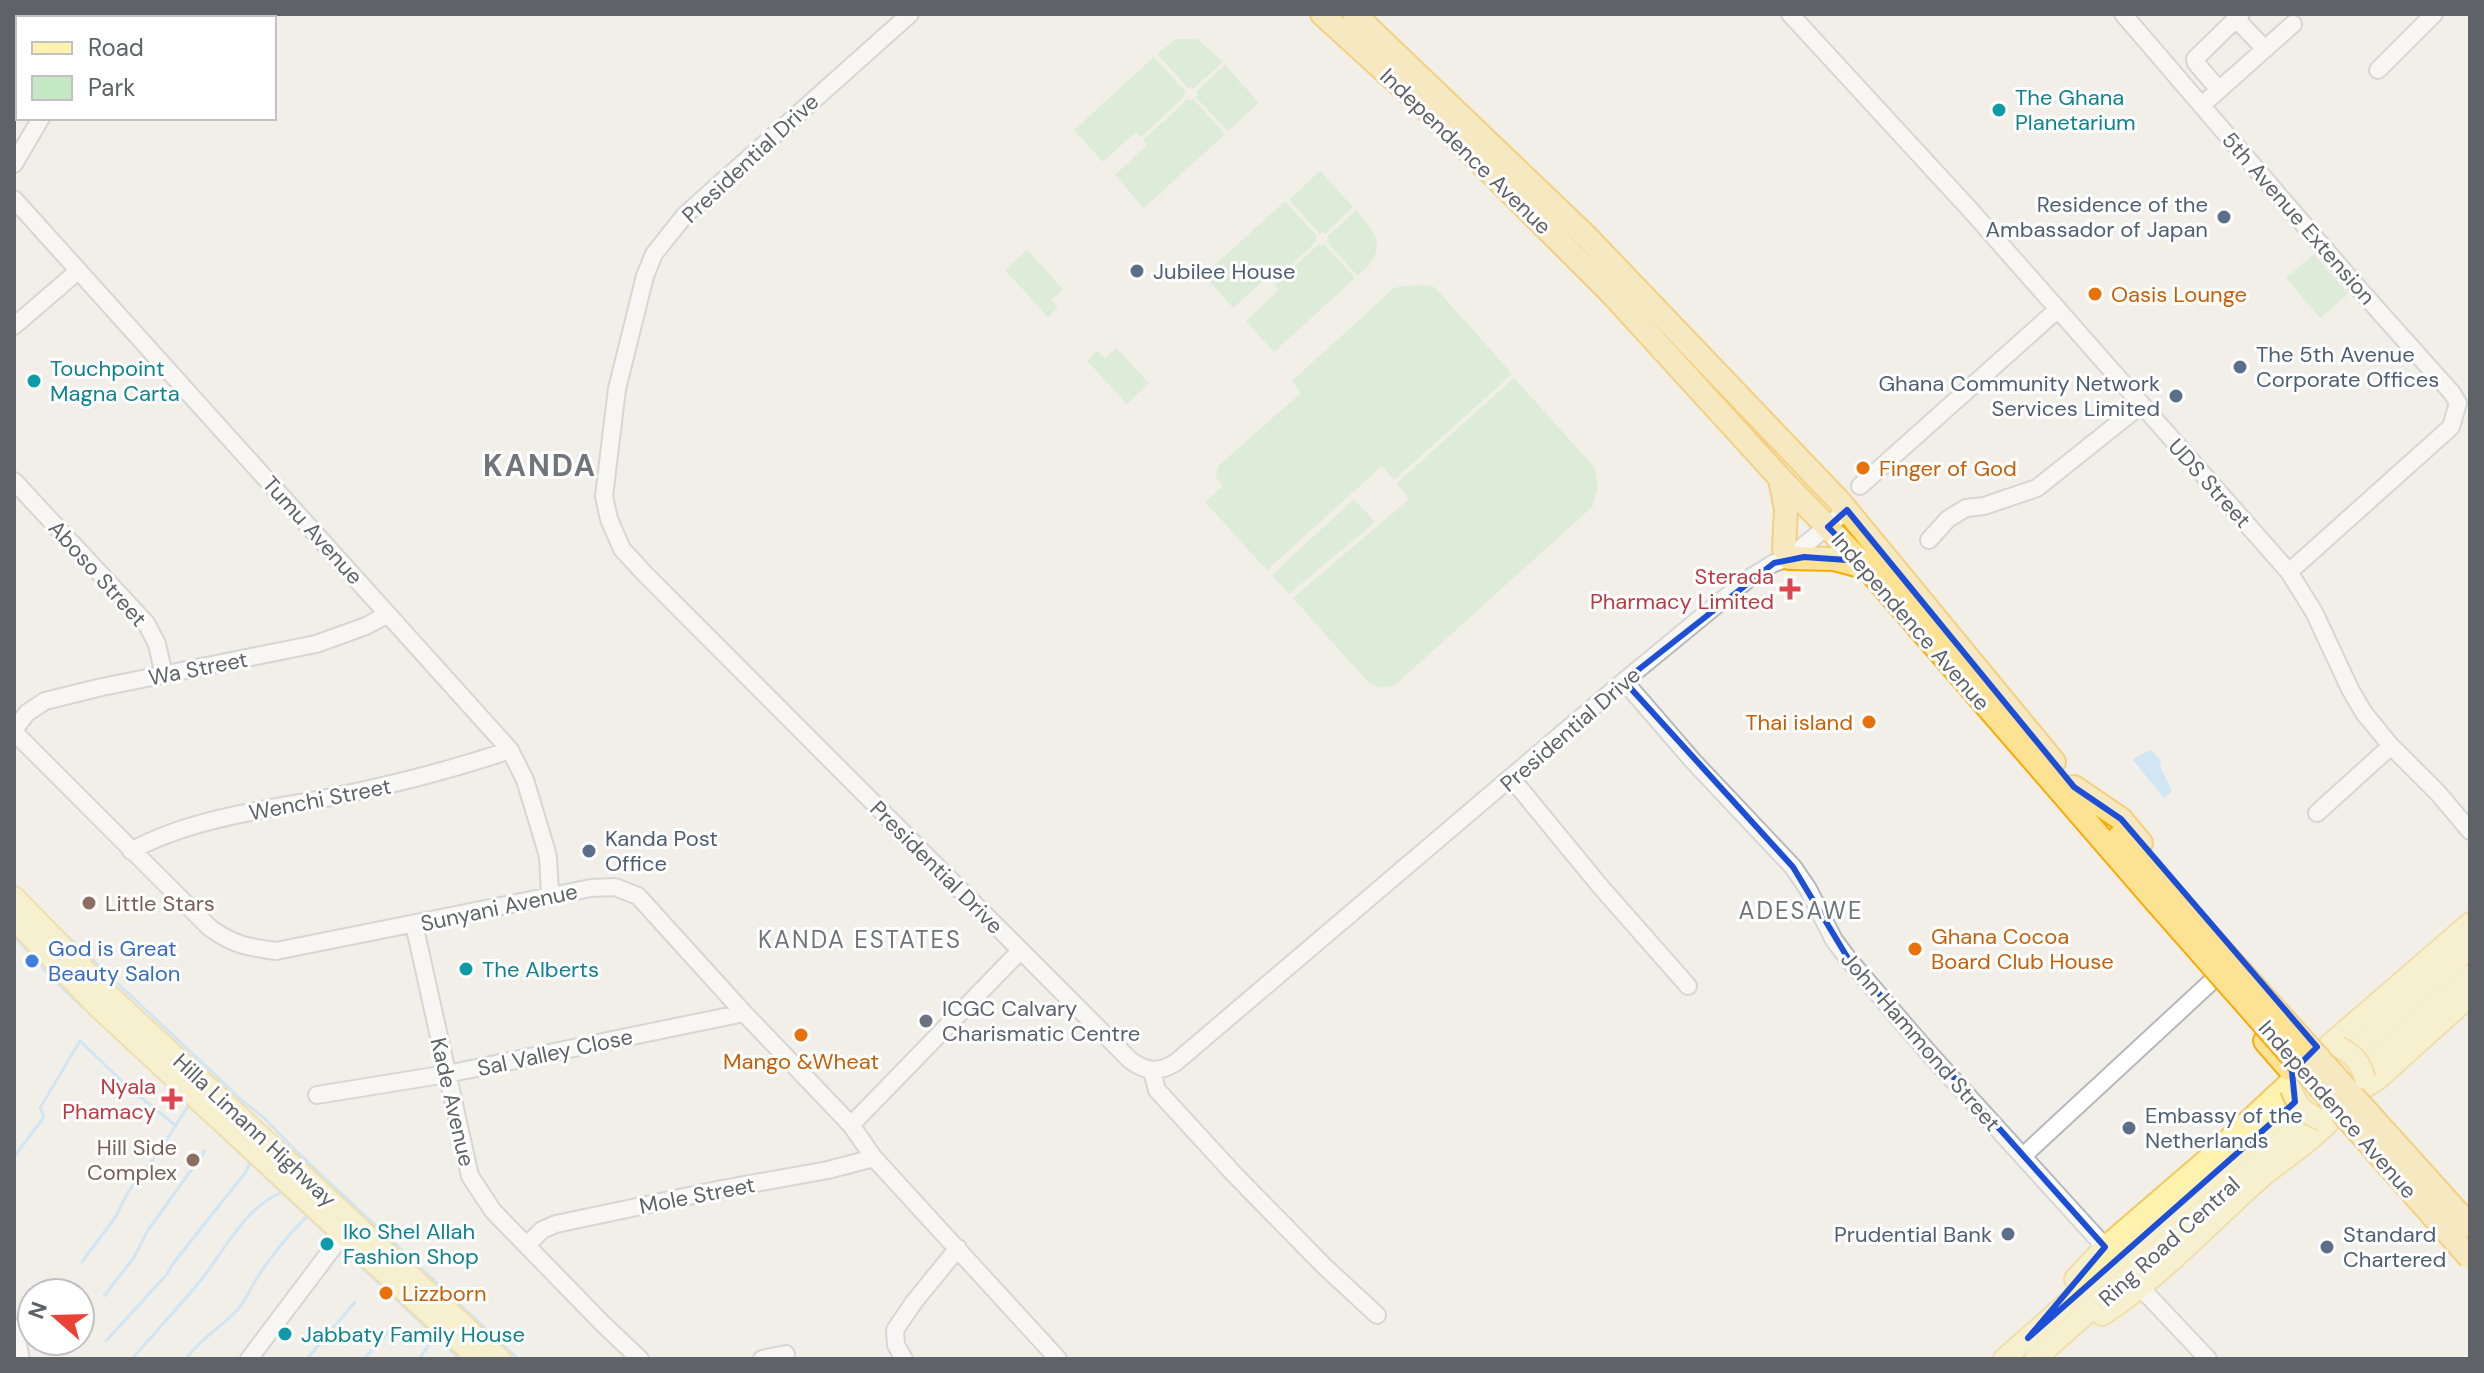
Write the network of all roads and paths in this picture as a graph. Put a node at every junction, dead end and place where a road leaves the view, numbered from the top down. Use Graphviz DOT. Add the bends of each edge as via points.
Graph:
graph roads {
  1 [pos="910,14"];
  2 [pos="1322,14"];
  3 [pos="1354,14"];
  4 [pos="1790,14"];
  5 [pos="2123,14"];
  6 [pos="2434,14"];
  7 [pos="2239,16"];
  8 [pos="2293,24"];
  9 [pos="2265,49"];
  10 [pos="2378,70"];
  11 [pos="2219,90"];
  12 [pos="2202,105"];
  13 [pos="40,120"];
  14 [pos="14,164"];
  15 [pos="14,199"];
  16 [pos="78,271"];
  17 [pos="2057,310"];
  18 [pos="14,326"];
  19 [pos="2458,403"];
  20 [pos="2141,405"];
  21 [pos="2470,419"];
  22 [pos="2451,427"];
  23 [pos="2470,428"];
  24 [pos="1780,478"];
  25 [pos="14,481"];
  26 [pos="1860,486"];
  27 [pos="1843,506"];
  28 [pos="1824,523"];
  29 [pos="1929,540"];
  30 [pos="1782,556"];
  31 [pos="1868,569"];
  32 [pos="2289,572"];
  33 [pos="388,614"];
  34 [pos="164,675"];
  35 [pos="1624,681"];
  36 [pos="14,731"];
  37 [pos="2391,746"];
  38 [pos="510,750"];
  39 [pos="1512,779"];
  40 [pos="2069,792"];
  41 [pos="2317,813"];
  42 [pos="2470,831"];
  43 [pos="131,851"];
  44 [pos="550,894"];
  45 [pos="14,897"];
  46 [pos="2164,898"];
  47 [pos="15,922"];
  48 [pos="2470,923"];
  49 [pos="414,924"];
  50 [pos="2470,948"];
  51 [pos="1020,951"];
  52 [pos="2470,975"];
  53 [pos="2212,981"];
  54 [pos="1688,986"];
  55 [pos="2470,996"];
  56 [pos="744,1013"];
  57 [pos="2328,1046"];
  58 [pos="1152,1071"];
  59 [pos="447,1074"];
  60 [pos="2291,1081"];
  61 [pos="2364,1088"];
  62 [pos="317,1095"];
  63 [pos="2329,1120"];
  64 [pos="851,1125"];
  65 [pos="2023,1156"];
  66 [pos="874,1158"];
  67 [pos="2470,1210"];
  68 [pos="2470,1226"];
  69 [pos="344,1233"];
  70 [pos="527,1245"];
  71 [pos="2105,1247"];
  72 [pos="958,1248"];
  73 [pos="2470,1258"];
  74 [pos="2470,1272"];
  75 [pos="2140,1287"];
  76 [pos="1377,1315"];
  77 [pos="14,1328"];
  78 [pos="2034,1351"];
  79 [pos="786,1354"];
  80 [pos="21,1359"];
  81 [pos="249,1359"];
  82 [pos="478,1359"];
  83 [pos="500,1359"];
  84 [pos="640,1359"];
  85 [pos="762,1359"];
  86 [pos="904,1359"];
  87 [pos="1058,1359"];
  88 [pos="2004,1359"];
  89 [pos="2208,1359"];
  1 -- 51 [label="street, Presidential Drive" via="685,215 654,254 617,389 604,496 622,549"];
  2 -- 24 [label="highway, Independence Avenue" via="1438,120 1601,283"];
  3 -- 27 [label="highway, Independence Avenue" via="1587,237"];
  4 -- 17 [label="street, UDS Street"];
  5 -- 12 [label="street, 5th Avenue Extension"];
  6 -- 10 [label="street"];
  7 -- 9 [label="street"];
  7 -- 11 [label="street" via="2195,59"];
  8 -- 9 [label="street"];
  9 -- 11 [label="street"];
  11 -- 12 [label="street"];
  12 -- 19 [label="street, 5th Avenue Extension"];
  13 -- 14 [label="street"];
  15 -- 16 [label="street, Tumu Avenue"];
  16 -- 18 [label="street"];
  16 -- 33 [label="street, Tumu Avenue"];
  17 -- 20 [label="street, UDS Street"];
  17 -- 26 [label="street"];
  19 -- 21 [label="street, 5th Avenue Extension"];
  19 -- 22 [label="street"];
  20 -- 29 [label="street" via="2037,488 1966,508"];
  20 -- 32 [label="street, UDS Street"];
  22 -- 23 [label="street"];
  22 -- 32 [label="street"];
  24 -- 28 [label="highway, Independence Avenue"];
  24 -- 30 [label="highway" via="1786,509"];
  25 -- 34 [label="street, Aboso Street" via="146,623"];
  27 -- 28 [label="street, Presidential Drive"];
  27 -- 40 [label="highway, Independence Avenue"];
  28 -- 30 [label="street, Presidential Drive"];
  28 -- 31 [label="highway, Independence Avenue"];
  30 -- 31 [label="highway" via="1834,559"];
  30 -- 35 [label="street, Presidential Drive"];
  31 -- 40 [label="highway, Independence Avenue"];
  32 -- 37 [label="street, UDS Street" via="2364,713"];
  33 -- 34 [label="street, Wa Street" via="316,644"];
  33 -- 38 [label="street, Tumu Avenue"];
  34 -- 36 [label="street, Wa Street" via="45,701"];
  35 -- 39 [label="street, Presidential Drive"];
  35 -- 65 [label="street, John Hammond Street" via="1793,867 1849,960"];
  36 -- 43 [label="street, Sunyani Avenue"];
  37 -- 41 [label="street"];
  37 -- 42 [label="street, UDS Street"];
  38 -- 43 [label="street, Wenchi Street" via="402,783 172,832"];
  38 -- 44 [label="street, Tumu Avenue" via="545,846"];
  39 -- 54 [label="street"];
  39 -- 58 [label="street, Presidential Drive" via="1175,1063"];
  40 -- 46 [label="highway, Independence Avenue"];
  40 -- 53 [label="highway" via="2090,845"];
  40 -- 57 [label="highway" via="2121,819"];
  43 -- 49 [label="street, Sunyani Avenue" via="210,928 252,948 276,951"];
  44 -- 49 [label="street, Sunyani Avenue"];
  44 -- 56 [label="street, Sunyani Avenue" via="615,887 638,896"];
  45 -- 83 [label="main road, Hilla Limann Highway" via="110,996"];
  46 -- 68 [label="highway, Independence Avenue, bridge"];
  46 -- 73 [label="highway, Independence Avenue, bridge"];
  47 -- 69 [label="main road, Hilla Limann Highway" via="97,1006"];
  48 -- 57 [label="main road"];
  49 -- 59 [label="street, Kade Avenue"];
  50 -- 78 [label="main road, Ring Road Central" via="2168,1214"];
  51 -- 58 [label="street, Presidential Drive" via="1130,1060"];
  51 -- 64 [label="street"];
  52 -- 78 [label="main road, Ring Road Central"];
  53 -- 60 [label="highway"];
  53 -- 65 [label="street"];
  55 -- 61 [label="main road"];
  56 -- 59 [label="street, Sal Valley Close"];
  56 -- 64 [label="street, Sunyani Avenue"];
  57 -- 60 [label="main road" via="2306,1052"];
  57 -- 61 [label="main road, bridge" via="2352,1054 2361,1065"];
  58 -- 76 [label="street" via="1157,1090 1223,1163"];
  59 -- 62 [label="street, Sal Valley Close"];
  59 -- 70 [label="street, Kade Avenue" via="470,1176 493,1211"];
  60 -- 63 [label="main road, bridge" via="2296,1104 2307,1115"];
  60 -- 71 [label="main road, Ring Road Central"];
  61 -- 63 [label="main road" via="2352,1112"];
  61 -- 67 [label="main road, Independence Avenue"];
  63 -- 74 [label="main road, Independence Avenue"];
  63 -- 75 [label="main road, Ring Road Central"];
  64 -- 66 [label="street, Sunyani Avenue"];
  65 -- 71 [label="street, John Hammond Street"];
  66 -- 70 [label="street, Mole Street" via="556,1224"];
  66 -- 72 [label="street, Sunyani Avenue"];
  69 -- 81 [label="street"];
  69 -- 82 [label="main road, Hilla Limann Highway"];
  70 -- 84 [label="street, Kade Avenue"];
  71 -- 78 [label="main road, Ring Road Central" via="2074,1280"];
  72 -- 86 [label="street" via="895,1330"];
  72 -- 87 [label="street, Sunyani Avenue"];
  75 -- 78 [label="main road, Ring Road Central" via="2112,1309"];
  75 -- 89 [label="street"];
  77 -- 80 [label="street"];
  78 -- 88 [label="main road"];
  79 -- 85 [label="street"];
}
